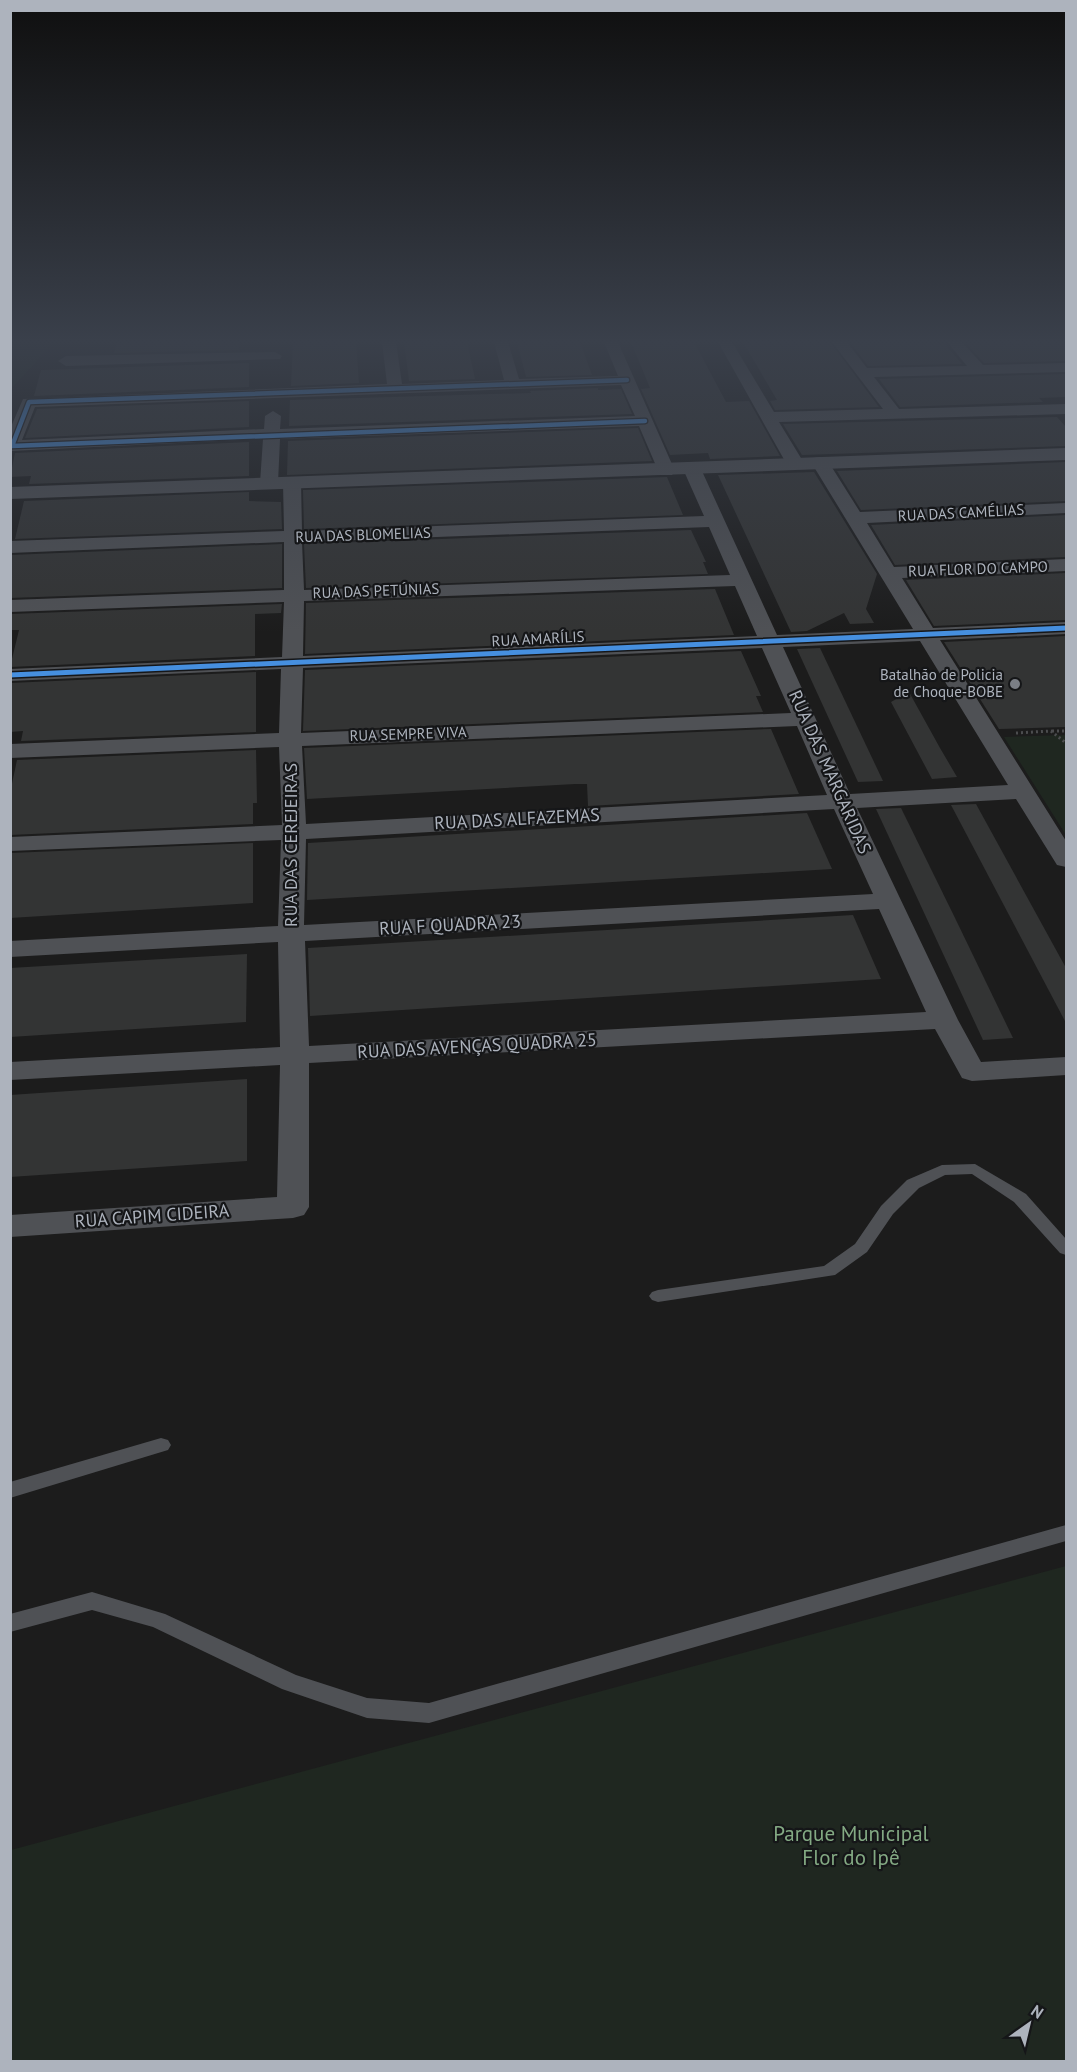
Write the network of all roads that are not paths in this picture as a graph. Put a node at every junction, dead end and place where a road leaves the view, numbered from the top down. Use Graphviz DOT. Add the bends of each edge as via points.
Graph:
graph roads {
  1 [pos="15,439"];
  2 [pos="170,439"];
  3 [pos="273,439"];
  4 [pos="652,439"];
  5 [pos="781,439"];
  6 [pos="1066,454"];
  7 [pos="820,462"];
  8 [pos="795,463"];
  9 [pos="692,469"];
  10 [pos="666,471"];
  11 [pos="281,483"];
  12 [pos="19,493"];
  13 [pos="1066,508"];
  14 [pos="10,512"];
  15 [pos="855,518"];
  16 [pos="716,521"];
  17 [pos="294,538"];
  18 [pos="10,547"];
  19 [pos="1066,565"];
  20 [pos="889,573"];
  21 [pos="742,579"];
  22 [pos="294,594"];
  23 [pos="10,606"];
  24 [pos="1066,628"];
  25 [pos="927,634"];
  26 [pos="772,642"];
  27 [pos="292,663"];
  28 [pos="10,675"];
  29 [pos="806,719"];
  30 [pos="290,738"];
  31 [pos="10,751"];
  32 [pos="1024,791"];
  33 [pos="842,801"];
  34 [pos="294,832"];
  35 [pos="10,844"];
  36 [pos="1066,860"];
  37 [pos="889,901"];
  38 [pos="291,933"];
  39 [pos="10,949"];
  40 [pos="944,1020"];
  41 [pos="295,1056"];
  42 [pos="1066,1066"];
  43 [pos="10,1071"];
  44 [pos="293,1207"];
  45 [pos="10,1226"];
  46 [pos="1066,1249"];
  47 [pos="658,1296"];
  48 [pos="161,1445"];
  49 [pos="10,1490"];
  50 [pos="1066,1533"];
  51 [pos="10,1623"];
  1 -- 2 [label="street" via="12,446"];
  3 -- 11 [label="street, RUA DAS CEREJEIRAS"];
  4 -- 10 [label="street"];
  5 -- 8 [label="street"];
  6 -- 7 [label="street"];
  7 -- 8 [label="street"];
  7 -- 15 [label="street"];
  8 -- 9 [label="street"];
  9 -- 10 [label="street"];
  9 -- 16 [label="street, RUA DAS MARGARIDAS"];
  10 -- 11 [label="street"];
  11 -- 12 [label="street"];
  11 -- 17 [label="street, RUA DAS CEREJEIRAS"];
  12 -- 14 [label="street"];
  13 -- 15 [label="street, RUA DAS CAMÉLIAS"];
  15 -- 20 [label="street"];
  16 -- 17 [label="street, RUA DAS BLOMELIAS"];
  16 -- 21 [label="street, RUA DAS MARGARIDAS"];
  17 -- 18 [label="street, RUA DAS BLOMELIAS"];
  17 -- 22 [label="street, RUA DAS CEREJEIRAS"];
  19 -- 20 [label="street, RUA FLOR DO CAMPO"];
  20 -- 25 [label="street"];
  21 -- 22 [label="street, RUA DAS PETÚNIAS"];
  21 -- 26 [label="street, RUA DAS MARGARIDAS"];
  22 -- 23 [label="street, RUA DAS PETÚNIAS"];
  22 -- 27 [label="street, RUA DAS CEREJEIRAS"];
  24 -- 25 [label="street, RUA AMARÍLIS"];
  25 -- 26 [label="street, RUA AMARÍLIS"];
  25 -- 32 [label="street"];
  26 -- 27 [label="street, RUA AMARÍLIS"];
  26 -- 29 [label="street, RUA DAS MARGARIDAS"];
  27 -- 28 [label="street, RUA AMARÍLIS"];
  27 -- 30 [label="street, RUA DAS CEREJEIRAS"];
  29 -- 30 [label="street, RUA SEMPRE VIVA"];
  29 -- 33 [label="street, RUA DAS MARGARIDAS"];
  30 -- 31 [label="street, RUA SEMPRE VIVA"];
  30 -- 34 [label="street, RUA DAS CEREJEIRAS"];
  32 -- 33 [label="street, RUA DAS ALFAZEMAS"];
  32 -- 36 [label="street"];
  33 -- 34 [label="street, RUA DAS ALFAZEMAS"];
  33 -- 37 [label="street, RUA DAS MARGARIDAS"];
  34 -- 35 [label="street, RUA DAS ALFAZEMAS"];
  34 -- 38 [label="street, RUA DAS CEREJEIRAS"];
  37 -- 38 [label="street, RUA F QUADRA 23"];
  37 -- 40 [label="street, RUA DAS MARGARIDAS"];
  38 -- 39 [label="street, RUA F QUADRA 23"];
  38 -- 41 [label="street, RUA DAS CEREJEIRAS"];
  40 -- 41 [label="street, RUA DAS AVENÇAS QUADRA 25"];
  40 -- 42 [label="street, RUA DAS MARGARIDAS" via="972,1072"];
  41 -- 43 [label="street, RUA DAS AVENÇAS QUADRA 25"];
  41 -- 44 [label="street, RUA DAS CEREJEIRAS"];
  44 -- 45 [label="street, RUA CAPIM CIDEIRA"];
  46 -- 47 [label="lane" via="1020,1198 975,1169 942,1170 913,1184 887,1210 861,1248 829,1271"];
  48 -- 49 [label="lane"];
  50 -- 51 [label="lane" via="429,1713 367,1708 290,1682 158,1620 92,1601"];
}
